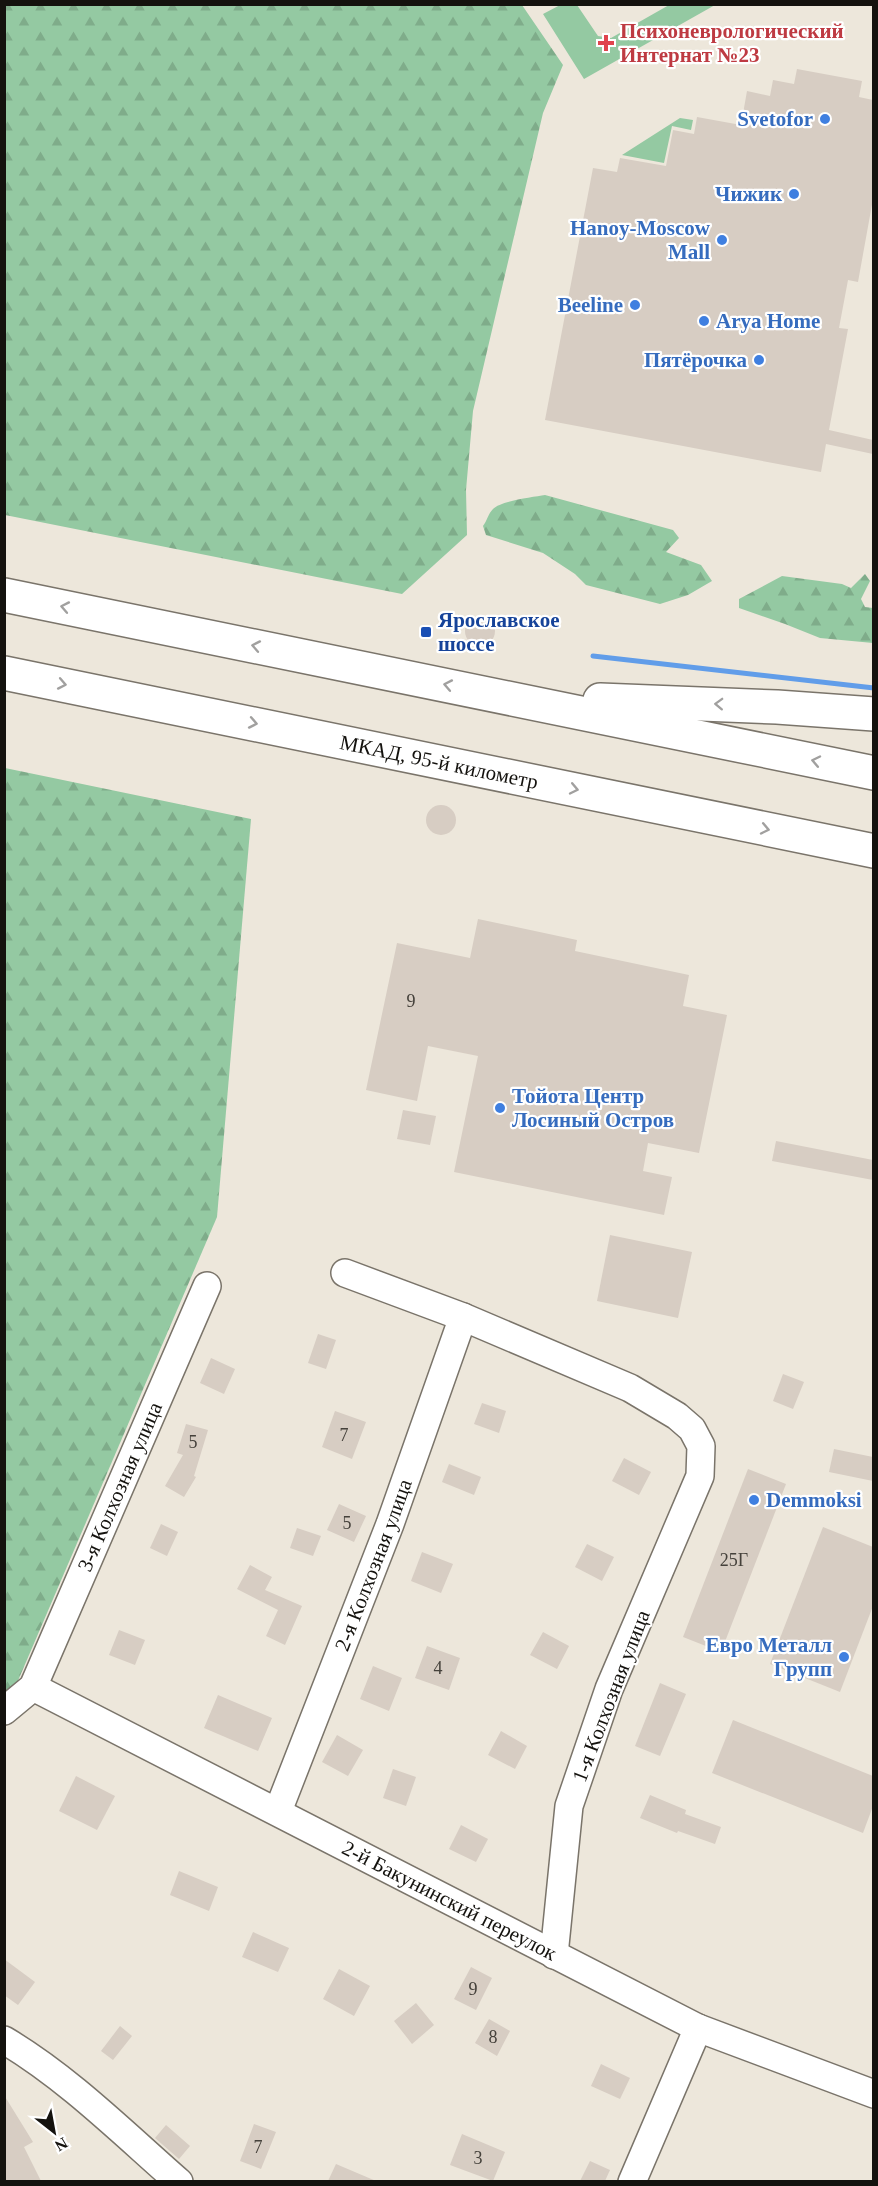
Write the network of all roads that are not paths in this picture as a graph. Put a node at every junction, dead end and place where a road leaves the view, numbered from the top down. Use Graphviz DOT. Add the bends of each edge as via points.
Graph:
graph roads {
  1 [pos="4,595"];
  2 [pos="4,673"];
  3 [pos="505,697"];
  4 [pos="873,714"];
  5 [pos="873,773"];
  6 [pos="871,851"];
  7 [pos="345,1273"];
  8 [pos="207,1286"];
  9 [pos="463,1317"];
  10 [pos="33,1687"];
  11 [pos="4,1711"];
  12 [pos="278,1811"];
  13 [pos="554,1955"];
  14 [pos="698,2028"];
  15 [pos="4,2040"];
  16 [pos="873,2094"];
  17 [pos="179,2181"];
  18 [pos="632,2181"];
  3 -- 1 [label="highway, one-way"];
  2 -- 6 [label="highway, МКАД, 95-й километр, one-way"];
  4 -- 3 [label="highway, one-way" via="777,706"];
  5 -- 3 [label="highway, one-way"];
  7 -- 9 [label="street"];
  8 -- 10 [label="street, 3-я Колхозная улица"];
  9 -- 12 [label="street, 2-я Колхозная улица" via="390,1524"];
  9 -- 13 [label="street, 1-я Колхозная улица" via="630,1388 693,1429 701,1446 700,1476 609,1689 569,1806"];
  10 -- 11 [label="street"];
  10 -- 12 [label="street, 2-й Бакунинский переулок"];
  12 -- 13 [label="street, 2-й Бакунинский переулок"];
  13 -- 14 [label="street, 2-й Бакунинский переулок"];
  14 -- 16 [label="street, 2-й Бакунинский переулок"];
  14 -- 18 [label="street"];
  15 -- 17 [label="street" via="30,2055 86,2100"];
}
